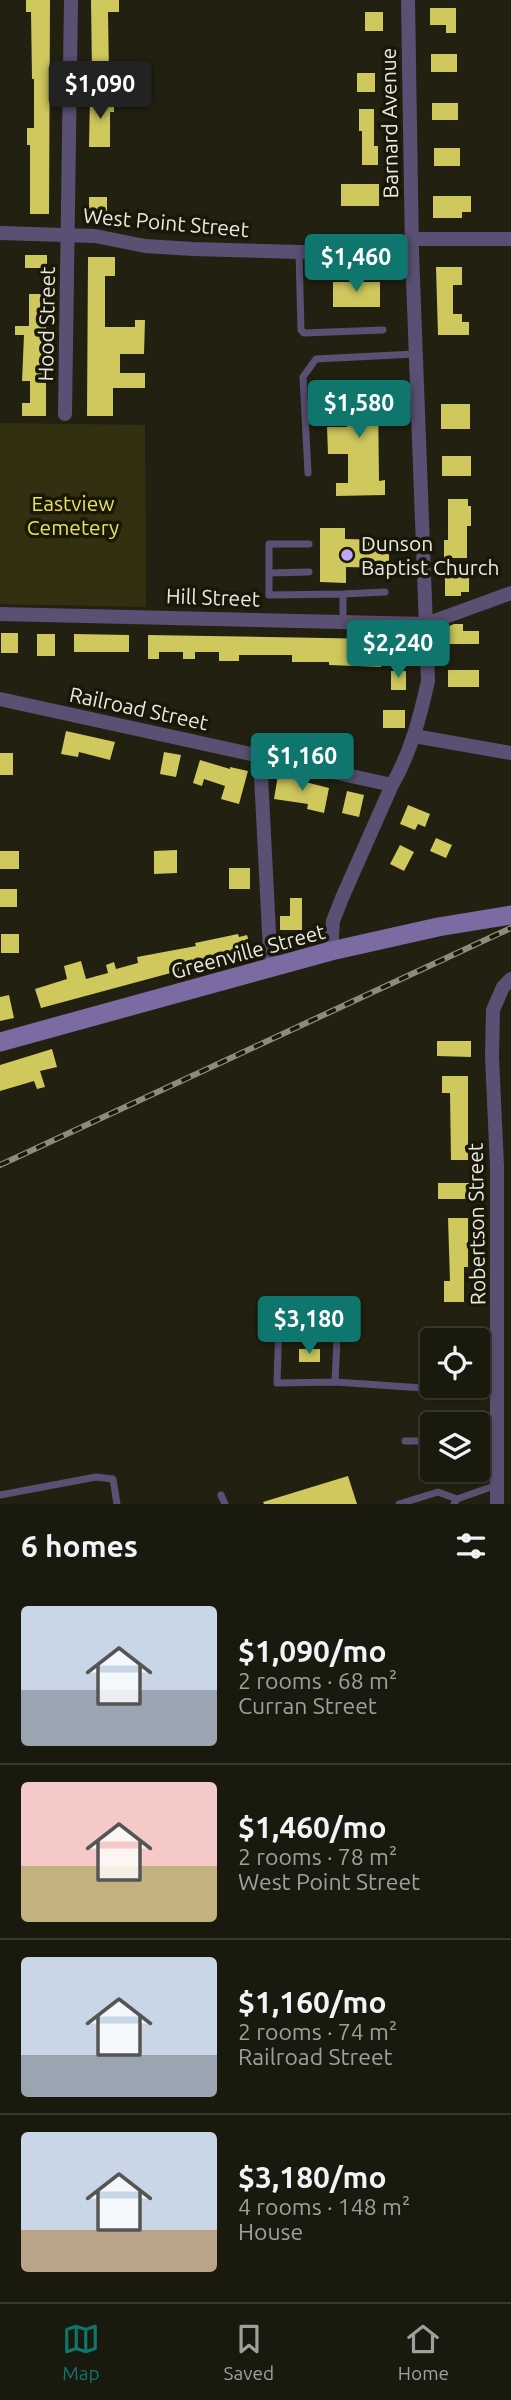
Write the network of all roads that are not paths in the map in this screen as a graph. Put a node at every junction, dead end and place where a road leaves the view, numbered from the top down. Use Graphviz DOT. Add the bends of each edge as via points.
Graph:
graph roads {
  1 [pos="71,0"];
  2 [pos="408,0"];
  3 [pos="0,233"];
  4 [pos="69,234"];
  5 [pos="511,239"];
  6 [pos="412,246"];
  7 [pos="299,253"];
  8 [pos="383,330"];
  9 [pos="415,354"];
  10 [pos="65,414"];
  11 [pos="308,473"];
  12 [pos="309,544"];
  13 [pos="309,572"];
  14 [pos="269,573"];
  15 [pos="385,592"];
  16 [pos="511,593"];
  17 [pos="343,594"];
  18 [pos="0,614"];
  19 [pos="343,621"];
  20 [pos="426,624"];
  21 [pos="0,698"];
  22 [pos="414,736"];
  23 [pos="511,753"];
  24 [pos="260,756"];
  25 [pos="392,785"];
  26 [pos="511,915"];
  27 [pos="331,951"];
  28 [pos="274,968"];
  29 [pos="507,983"];
  30 [pos="0,1042"];
  31 [pos="504,1167"];
  32 [pos="335,1382"];
  33 [pos="502,1386"];
  34 [pos="405,1441"];
  35 [pos="420,1441"];
  36 [pos="490,1441"];
  37 [pos="498,1441"];
  38 [pos="497,1484"];
  39 [pos="0,1495"];
  40 [pos="221,1495"];
  41 [pos="456,1501"];
  42 [pos="117,1504"];
  43 [pos="225,1504"];
  44 [pos="399,1504"];
  45 [pos="497,1504"];
  1 -- 4 [label="street, Hood Street"];
  2 -- 6 [label="street, Barnard Avenue"];
  3 -- 4 [label="street, West Point Street"];
  4 -- 7 [label="street, West Point Street" via="145,246"];
  4 -- 10 [label="street, Hood Street"];
  5 -- 6 [label="street, West Point Street"];
  6 -- 7 [label="street, West Point Street"];
  6 -- 9 [label="street, Barnard Avenue"];
  7 -- 8 [label="lane" via="304,333"];
  9 -- 11 [label="lane" via="316,359 303,377"];
  9 -- 20 [label="street, Barnard Avenue"];
  12 -- 14 [label="lane" via="269,544"];
  13 -- 14 [label="lane"];
  14 -- 17 [label="lane" via="269,595"];
  15 -- 17 [label="lane"];
  16 -- 20 [label="street"];
  17 -- 19 [label="lane"];
  18 -- 19 [label="street, Hill Street"];
  19 -- 20 [label="street, Hill Street"];
  20 -- 22 [label="street, Barnard Avenue" via="428,681"];
  21 -- 24 [label="street, Railroad Street"];
  22 -- 23 [label="street"];
  22 -- 25 [label="street, Barnard Avenue"];
  24 -- 25 [label="street, Railroad Street"];
  24 -- 28 [label="street"];
  25 -- 27 [label="street, Barnard Avenue" via="342,898"];
  26 -- 27 [label="street, Greenville Street"];
  27 -- 28 [label="street, Greenville Street"];
  28 -- 30 [label="street, Greenville Street"];
  29 -- 31 [label="street, Robertson Street" via="493,1010 492,1057"];
  31 -- 33 [label="street, Robertson Street"];
  32 -- 32 [label="lane" via="277,1383 279,1321 338,1318"];
  32 -- 33 [label="lane"];
  33 -- 37 [label="street, Robertson Street"];
  34 -- 35 [label="lane"];
  36 -- 37 [label="lane"];
  37 -- 38 [label="street, Robertson Street"];
  38 -- 41 [label="lane"];
  38 -- 45 [label="street, Robertson Street"];
  39 -- 42 [label="lane" via="113,1479"];
  40 -- 43 [label="lane"];
  41 -- 44 [label="lane" via="438,1492"];
}
